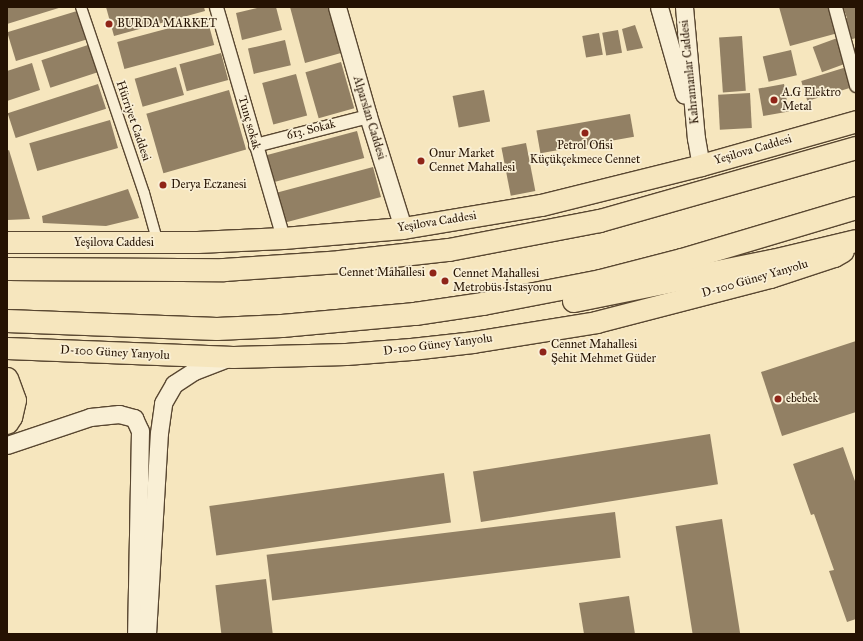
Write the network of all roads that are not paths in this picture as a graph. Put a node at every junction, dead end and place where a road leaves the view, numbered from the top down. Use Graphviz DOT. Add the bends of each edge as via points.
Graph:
graph roads {
  1 [pos="81,7"];
  2 [pos="216,7"];
  3 [pos="338,7"];
  4 [pos="659,7"];
  5 [pos="684,7"];
  6 [pos="835,7"];
  7 [pos="856,85"];
  8 [pos="368,116"];
  9 [pos="856,121"];
  10 [pos="696,138"];
  11 [pos="255,145"];
  12 [pos="856,148"];
  13 [pos="701,165"];
  14 [pos="856,208"];
  15 [pos="403,228"];
  16 [pos="7,234"];
  17 [pos="283,238"];
  18 [pos="856,240"];
  19 [pos="7,242"];
  20 [pos="65,242"];
  21 [pos="158,243"];
  22 [pos="856,244"];
  23 [pos="7,268"];
  24 [pos="456,308"];
  25 [pos="7,321"];
  26 [pos="7,348"];
  27 [pos="233,357"];
  28 [pos="7,378"];
  29 [pos="7,423"];
  30 [pos="7,445"];
  31 [pos="136,634"];
  32 [pos="147,634"];
  1 -- 21 [label="street, Hürriyet Caddesi" via="144,193"];
  2 -- 11 [label="street, Tunç sokak"];
  3 -- 8 [label="street, Alparslan Caddesi"];
  4 -- 10 [label="street"];
  5 -- 10 [label="street, Kahramanlar Caddesi"];
  6 -- 7 [label="street"];
  8 -- 11 [label="street, 613. Sokak"];
  8 -- 15 [label="street, Alparslan Caddesi"];
  9 -- 13 [label="main road, Yeşilova Caddesi"];
  10 -- 13 [label="street"];
  11 -- 17 [label="street, Tunç sokak"];
  12 -- 23 [label="highway" via="600,220 449,250 340,262 232,269"];
  13 -- 15 [label="main road, Yeşilova Caddesi" via="541,205"];
  14 -- 24 [label="highway" via="690,258 601,281"];
  15 -- 17 [label="main road, Yeşilova Caddesi"];
  16 -- 20 [label="street"];
  17 -- 21 [label="main road, Yeşilova Caddesi"];
  18 -- 24 [label="highway" via="773,261 605,296 526,308"];
  19 -- 20 [label="main road, Yeşilova Caddesi"];
  20 -- 21 [label="main road, Yeşilova Caddesi"];
  22 -- 27 [label="main road, D-100 Güney Yanyolu" via="834,256 770,277 596,322 473,342 411,349 332,355"];
  24 -- 25 [label="highway" via="378,318 246,329"];
  26 -- 27 [label="main road, D-100 Güney Yanyolu"];
  27 -- 32 [label="street" via="194,371 174,384 163,403"];
  28 -- 29 [label="main road" via="15,400"];
  30 -- 31 [label="street" via="90,417 119,414 134,418 140,430"];
}
